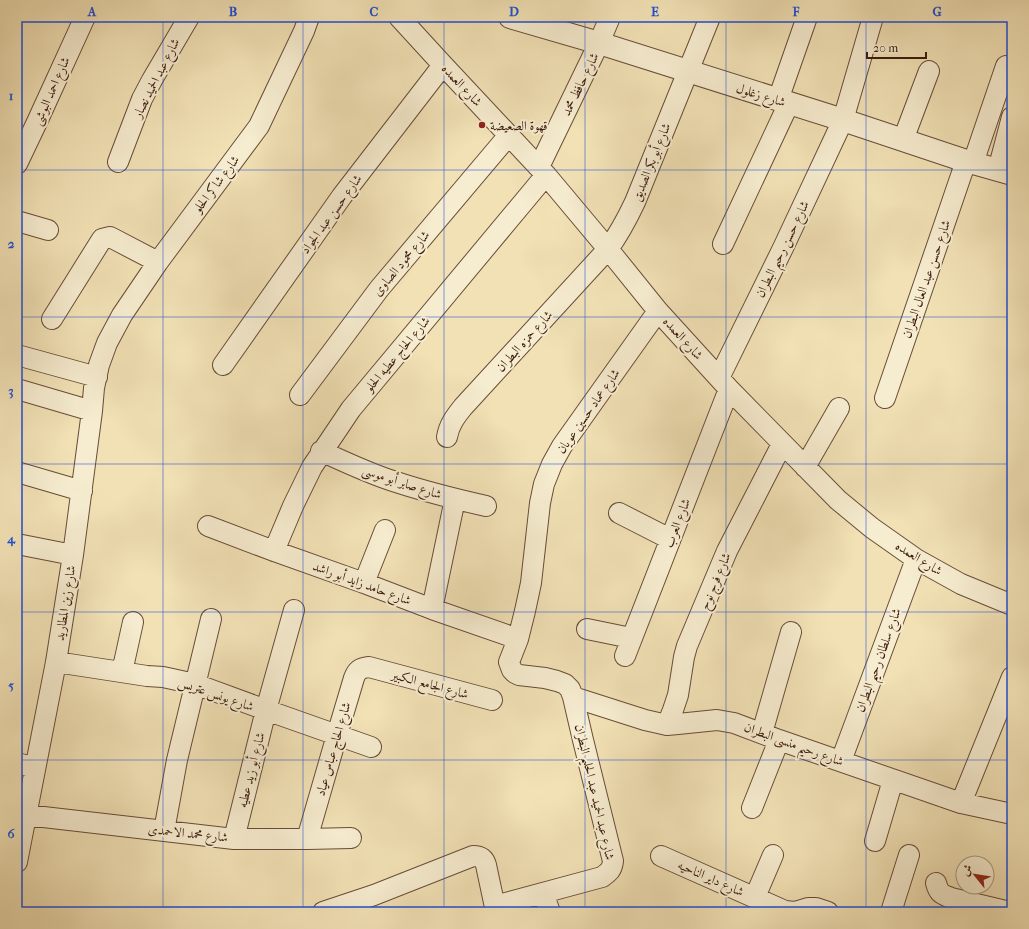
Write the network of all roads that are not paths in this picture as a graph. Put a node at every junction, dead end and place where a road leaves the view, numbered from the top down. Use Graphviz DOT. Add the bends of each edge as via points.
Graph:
graph roads {
  1 [pos="84,17"];
  2 [pos="189,17"];
  3 [pos="309,17"];
  4 [pos="399,17"];
  5 [pos="511,17"];
  6 [pos="610,17"];
  7 [pos="710,17"];
  8 [pos="807,17"];
  9 [pos="873,17"];
  10 [pos="599,43"];
  11 [pos="442,65"];
  12 [pos="1006,66"];
  13 [pos="928,71"];
  14 [pos="688,72"];
  15 [pos="784,101"];
  16 [pos="1012,117"];
  17 [pos="843,120"];
  18 [pos="509,135"];
  19 [pos="903,140"];
  20 [pos="118,162"];
  21 [pos="970,162"];
  22 [pos="17,164"];
  23 [pos="542,171"];
  24 [pos="1005,172"];
  25 [pos="17,221"];
  26 [pos="48,230"];
  27 [pos="723,244"];
  28 [pos="608,249"];
  29 [pos="158,262"];
  30 [pos="658,311"];
  31 [pos="52,319"];
  32 [pos="107,343"];
  33 [pos="17,355"];
  34 [pos="223,365"];
  35 [pos="96,377"];
  36 [pos="724,384"];
  37 [pos="17,389"];
  38 [pos="300,395"];
  39 [pos="885,398"];
  40 [pos="839,408"];
  41 [pos="92,412"];
  42 [pos="447,437"];
  43 [pos="782,444"];
  44 [pos="321,451"];
  45 [pos="805,467"];
  46 [pos="17,472"];
  47 [pos="82,491"];
  48 [pos="455,499"];
  49 [pos="486,506"];
  50 [pos="619,513"];
  51 [pos="208,526"];
  52 [pos="385,530"];
  53 [pos="670,539"];
  54 [pos="17,544"];
  55 [pos="274,551"];
  56 [pos="73,555"];
  57 [pos="916,559"];
  58 [pos="364,583"];
  59 [pos="1012,605"];
  60 [pos="432,609"];
  61 [pos="294,610"];
  62 [pos="212,619"];
  63 [pos="133,622"];
  64 [pos="587,629"];
  65 [pos="791,632"];
  66 [pos="518,639"];
  67 [pos="56,662"];
  68 [pos="509,662"];
  69 [pos="369,667"];
  70 [pos="122,672"];
  71 [pos="1012,677"];
  72 [pos="195,684"];
  73 [pos="573,697"];
  74 [pos="492,700"];
  75 [pos="266,710"];
  76 [pos="667,725"];
  77 [pos="337,735"];
  78 [pos="770,737"];
  79 [pos="371,747"];
  80 [pos="841,761"];
  81 [pos="26,765"];
  82 [pos="893,780"];
  83 [pos="961,803"];
  84 [pos="752,808"];
  85 [pos="1012,814"];
  86 [pos="26,815"];
  87 [pos="164,831"];
  88 [pos="19,837"];
  89 [pos="351,838"];
  90 [pos="234,839"];
  91 [pos="307,839"];
  92 [pos="874,841"];
  93 [pos="773,855"];
  94 [pos="909,855"];
  95 [pos="661,856"];
  96 [pos="17,862"];
  97 [pos="936,883"];
  98 [pos="543,893"];
  99 [pos="755,897"];
  100 [pos="495,909"];
  101 [pos="323,912"];
  102 [pos="550,912"];
  103 [pos="790,912"];
  104 [pos="828,912"];
  105 [pos="891,912"];
  106 [pos="1007,912"];
  1 -- 22 [label="street, شارع احمد البوشى"];
  2 -- 20 [label="street, شارع عبد الحميد نصار" via="152,80"];
  3 -- 29 [label="street, شارع شاكر الحلو" via="259,126"];
  4 -- 11 [label="street, شارع العمده"];
  5 -- 10 [label="street, شارع زغلول"];
  6 -- 10 [label="street, شارع حافظ محمد"];
  7 -- 14 [label="street, شارع أبو بكر الصديق"];
  8 -- 15 [label="street"];
  9 -- 17 [label="street, شارع حسن رحيم البطران"];
  10 -- 14 [label="street, شارع زغلول"];
  10 -- 23 [label="street, شارع حافظ محمد"];
  11 -- 18 [label="street, شارع العمده"];
  11 -- 34 [label="street, شارع حسن عبد الجواد" via="342,196"];
  12 -- 21 [label="street, شارع حسن عبد العال البطران"];
  13 -- 19 [label="street"];
  14 -- 15 [label="street, شارع زغلول"];
  14 -- 28 [label="street, شارع أبو بكر الصديق" via="627,219"];
  15 -- 17 [label="street, شارع زغلول"];
  15 -- 27 [label="street"];
  16 -- 24 [label="street"];
  17 -- 19 [label="street, شارع زغلول"];
  17 -- 36 [label="street, شارع حسن رحيم البطران" via="783,248"];
  18 -- 23 [label="street, شارع العمده"];
  18 -- 38 [label="street, شارع محمود الصاوى" via="379,288"];
  19 -- 21 [label="street, شارع زغلول"];
  21 -- 24 [label="street, شارع زغلول"];
  21 -- 39 [label="street, شارع حسن عبد العال البطران"];
  23 -- 28 [label="street, شارع العمده"];
  23 -- 44 [label="street, شارع الحاج عطيه الحلو" via="351,409"];
  25 -- 26 [label="street"];
  28 -- 30 [label="street, شارع العمده"];
  28 -- 42 [label="street, شارع حمزه البطران" via="463,407 448,428"];
  29 -- 31 [label="street" via="114,239 102,239"];
  29 -- 32 [label="street, شارع شاكر الحلو" via="122,315"];
  30 -- 36 [label="street, شارع العمده"];
  30 -- 66 [label="street, شارع عماد حسين عويان" via="562,446 552,464 540,502 531,583"];
  32 -- 35 [label="street, شارع زين المطاريد"];
  33 -- 35 [label="street"];
  35 -- 41 [label="street, شارع زين المطاريد"];
  36 -- 43 [label="street, شارع العمده"];
  36 -- 53 [label="street, شارع العرب"];
  37 -- 41 [label="street"];
  40 -- 45 [label="street"];
  41 -- 47 [label="street, شارع زين المطاريد"];
  43 -- 45 [label="street, شارع العمده"];
  43 -- 76 [label="street, شارع فرج نوح" via="727,551 687,646 678,695"];
  44 -- 48 [label="street, شارع صابر أبو موسى" via="393,481"];
  44 -- 55 [label="street, شارع الحاج عطيه الحلو"];
  45 -- 57 [label="street, شارع العمده" via="838,500"];
  46 -- 47 [label="street"];
  47 -- 56 [label="street, شارع زين المطاريد"];
  48 -- 49 [label="street, شارع صابر أبو موسى"];
  48 -- 60 [label="street"];
  50 -- 53 [label="street"];
  51 -- 55 [label="street, شارع حامد زايد أبو راشد"];
  52 -- 58 [label="street"];
  53 -- 64 [label="street, شارع العرب" via="628,647"];
  54 -- 56 [label="street"];
  55 -- 58 [label="street, شارع حامد زايد أبو راشد"];
  56 -- 67 [label="street, شارع زين المطاريد"];
  57 -- 59 [label="street, شارع العمده" via="962,584"];
  57 -- 80 [label="street, شارع سلطان رحيم البطران"];
  58 -- 60 [label="street, شارع حامد زايد أبو راشد"];
  60 -- 66 [label="street, شارع حامد زايد أبو راشد"];
  61 -- 75 [label="street, شارع أبو زيد عطيه"];
  62 -- 72 [label="street"];
  63 -- 70 [label="street"];
  65 -- 78 [label="street"];
  66 -- 68 [label="street, شارع عماد حسين عويان"];
  67 -- 70 [label="street, شارع يونس عتريس"];
  67 -- 81 [label="street, شارع زين المطاريد"];
  68 -- 73 [label="street, شارع عبد الحميد عبد الحليم البطران" via="512,670 519,675 545,678 564,684 570,689"];
  69 -- 74 [label="street, شارع الجامع الكبير"];
  69 -- 77 [label="street, شارع الحاج عباس عياد" via="362,667 356,672"];
  70 -- 72 [label="street, شارع يونس عتريس"];
  71 -- 83 [label="street"];
  72 -- 75 [label="street, شارع يونس عتريس"];
  72 -- 87 [label="street"];
  73 -- 76 [label="street, شارع رحيم منسى البطران"];
  73 -- 98 [label="street, شارع عبد الحميد عبد الحليم البطران" via="613,861 609,872 602,877"];
  75 -- 77 [label="street, شارع يونس عتريس"];
  75 -- 90 [label="street, شارع أبو زيد عطيه"];
  76 -- 78 [label="street, شارع رحيم منسى البطران" via="717,720 734,723"];
  77 -- 79 [label="street, شارع يونس عتريس"];
  77 -- 91 [label="street, شارع الحاج عباس عياد"];
  78 -- 80 [label="street, شارع رحيم منسى البطران"];
  78 -- 84 [label="street"];
  80 -- 82 [label="street, شارع رحيم منسى البطران"];
  81 -- 86 [label="street, شارع زين المطاريد"];
  82 -- 83 [label="street, شارع رحيم منسى البطران"];
  82 -- 92 [label="street"];
  83 -- 85 [label="street, شارع رحيم منسى البطران"];
  86 -- 87 [label="street, شارع محمد الاحمدى"];
  86 -- 88 [label="street, شارع زين المطاريد"];
  87 -- 90 [label="street, شارع محمد الاحمدى"];
  88 -- 96 [label="street, شارع زين المطاريد"];
  89 -- 91 [label="street, شارع محمد الاحمدى"];
  90 -- 91 [label="street, شارع محمد الاحمدى"];
  93 -- 99 [label="street"];
  94 -- 105 [label="street"];
  95 -- 99 [label="street, شارع داير الناحيه"];
  97 -- 106 [label="street" via="942,895"];
  98 -- 100 [label="street, شارع عبد الحميد عبد الحليم البطران"];
  98 -- 102 [label="street"];
  99 -- 103 [label="street, شارع داير الناحيه"];
  100 -- 101 [label="street, شارع عبد الحميد عبد الحليم البطران" via="484,861 473,856"];
  103 -- 104 [label="street, شارع داير الناحيه" via="816,908"];
}
